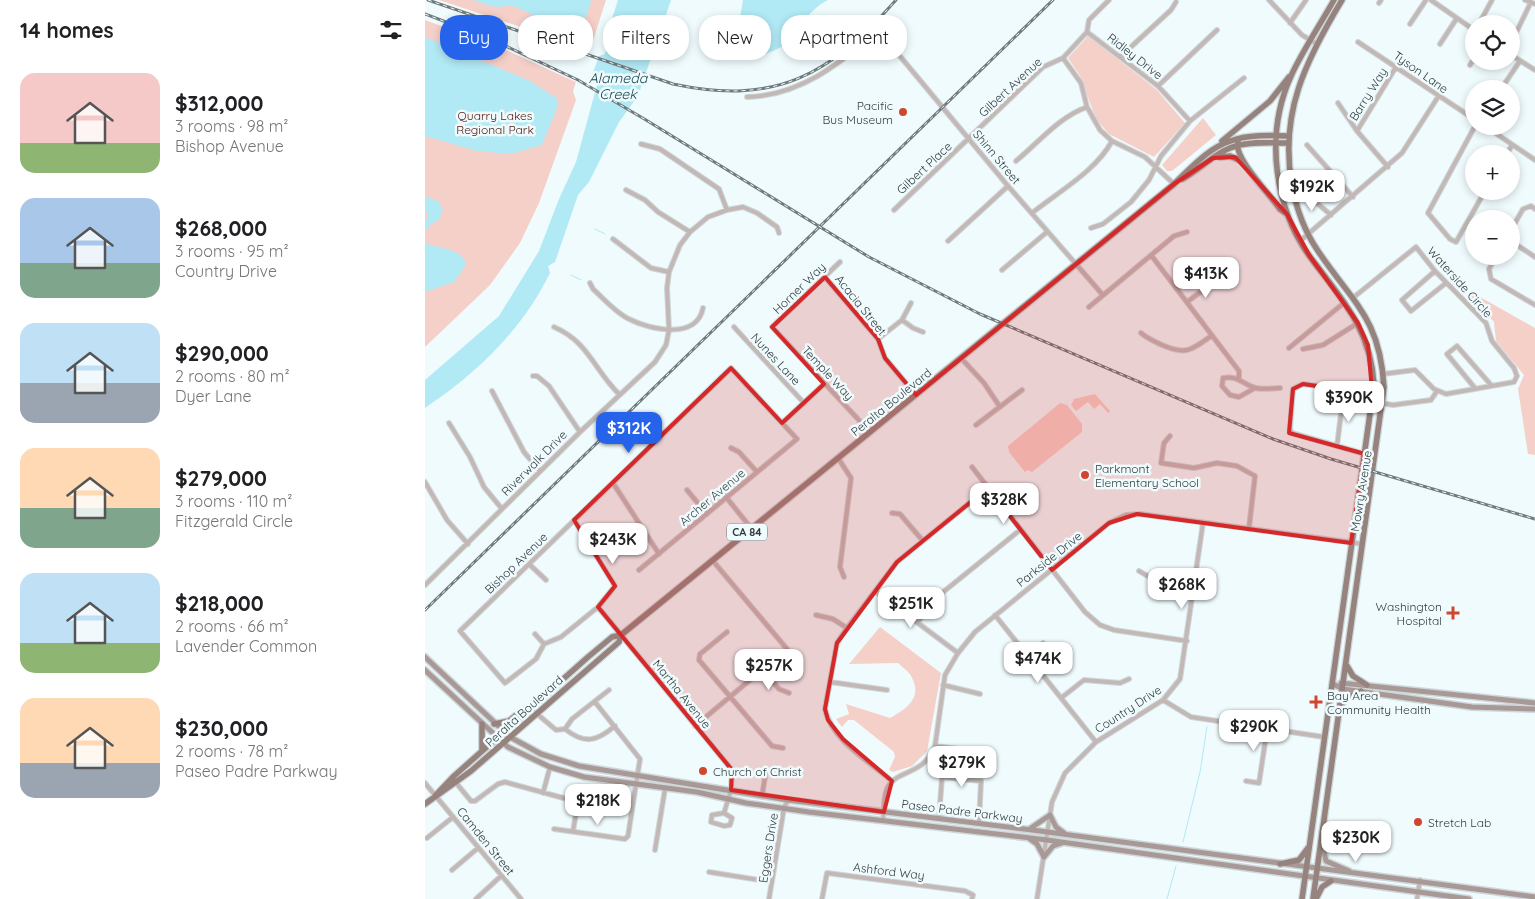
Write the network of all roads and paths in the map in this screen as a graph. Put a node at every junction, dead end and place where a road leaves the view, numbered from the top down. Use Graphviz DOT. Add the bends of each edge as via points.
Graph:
graph roads {
  1 [pos="1109,0"];
  2 [pos="1269,0"];
  3 [pos="1306,0"];
  4 [pos="1334,0"];
  5 [pos="1342,0"];
  6 [pos="1425,0"];
  7 [pos="1431,0"];
  8 [pos="1492,0"];
  9 [pos="1525,0"];
  10 [pos="1176,2"];
  11 [pos="1533,3"];
  12 [pos="1484,15"];
  13 [pos="1457,18"];
  14 [pos="1290,23"];
  15 [pos="1410,24"];
  16 [pos="1465,24"];
  17 [pos="1520,26"];
  18 [pos="1217,30"];
  19 [pos="1087,32"];
  20 [pos="1358,42"];
  21 [pos="1314,43"];
  22 [pos="1440,44"];
  23 [pos="1120,57"];
  24 [pos="1063,58"];
  25 [pos="1520,61"];
  26 [pos="1396,67"];
  27 [pos="1535,70"];
  28 [pos="1291,76"];
  29 [pos="1244,78"];
  30 [pos="1158,86"];
  31 [pos="747,97"];
  32 [pos="1438,97"];
  33 [pos="1338,103"];
  34 [pos="1087,107"];
  35 [pos="1465,114"];
  36 [pos="1190,121"];
  37 [pos="1357,131"];
  38 [pos="1470,135"];
  39 [pos="1498,135"];
  40 [pos="1241,136"];
  41 [pos="1277,136"];
  42 [pos="969,140"];
  43 [pos="1288,140"];
  44 [pos="1112,141"];
  45 [pos="1276,143"];
  46 [pos="641,144"];
  47 [pos="1512,144"];
  48 [pos="1217,145"];
  49 [pos="1307,145"];
  50 [pos="1236,146"];
  51 [pos="1213,158"];
  52 [pos="1535,160"];
  53 [pos="1016,161"];
  54 [pos="1242,161"];
  55 [pos="1156,165"];
  56 [pos="1388,167"];
  57 [pos="1174,184"];
  58 [pos="1008,186"];
  59 [pos="626,190"];
  60 [pos="1306,194"];
  61 [pos="1353,197"];
  62 [pos="1480,200"];
  63 [pos="1535,209"];
  64 [pos="727,210"];
  65 [pos="894,210"];
  66 [pos="1032,213"];
  67 [pos="1287,214"];
  68 [pos="1520,214"];
  69 [pos="1331,215"];
  70 [pos="1091,228"];
  71 [pos="690,232"];
  72 [pos="1047,232"];
  73 [pos="1187,232"];
  74 [pos="779,233"];
  75 [pos="1309,235"];
  76 [pos="613,239"];
  77 [pos="948,241"];
  78 [pos="1300,241"];
  79 [pos="1520,247"];
  80 [pos="1151,255"];
  81 [pos="1535,257"];
  82 [pos="840,262"];
  83 [pos="1076,265"];
  84 [pos="1491,265"];
  85 [pos="1002,270"];
  86 [pos="1435,271"];
  87 [pos="669,272"];
  88 [pos="825,277"];
  89 [pos="1215,281"];
  90 [pos="590,283"];
  91 [pos="1446,283"];
  92 [pos="1102,294"];
  93 [pos="1354,297"];
  94 [pos="1187,302"];
  95 [pos="1345,302"];
  96 [pos="911,303"];
  97 [pos="1535,305"];
  98 [pos="1089,307"];
  99 [pos="703,308"];
  100 [pos="902,320"];
  101 [pos="1358,323"];
  102 [pos="554,327"];
  103 [pos="734,327"];
  104 [pos="772,328"];
  105 [pos="669,330"];
  106 [pos="923,332"];
  107 [pos="1141,333"];
  108 [pos="1211,336"];
  109 [pos="878,339"];
  110 [pos="1289,348"];
  111 [pos="1303,349"];
  112 [pos="961,358"];
  113 [pos="1383,374"];
  114 [pos="533,376"];
  115 [pos="1239,378"];
  116 [pos="824,384"];
  117 [pos="1491,385"];
  118 [pos="1255,388"];
  119 [pos="1280,388"];
  120 [pos="1473,388"];
  121 [pos="1022,390"];
  122 [pos="1436,390"];
  123 [pos="492,391"];
  124 [pos="619,394"];
  125 [pos="916,395"];
  126 [pos="1343,397"];
  127 [pos="1373,402"];
  128 [pos="804,403"];
  129 [pos="1383,403"];
  130 [pos="1000,407"];
  131 [pos="449,423"];
  132 [pos="782,423"];
  133 [pos="977,425"];
  134 [pos="580,432"];
  135 [pos="870,432"];
  136 [pos="1170,436"];
  137 [pos="797,439"];
  138 [pos="1337,446"];
  139 [pos="731,448"];
  140 [pos="1365,454"];
  141 [pos="838,458"];
  142 [pos="972,468"];
  143 [pos="540,471"];
  144 [pos="757,472"];
  145 [pos="425,482"];
  146 [pos="613,483"];
  147 [pos="988,488"];
  148 [pos="687,490"];
  149 [pos="726,497"];
  150 [pos="502,509"];
  151 [pos="892,513"];
  152 [pos="707,514"];
  153 [pos="574,520"];
  154 [pos="1203,523"];
  155 [pos="751,528"];
  156 [pos="1249,528"];
  157 [pos="1020,530"];
  158 [pos="923,541"];
  159 [pos="1351,543"];
  160 [pos="467,544"];
  161 [pos="1363,544"];
  162 [pos="659,554"];
  163 [pos="713,561"];
  164 [pos="529,564"];
  165 [pos="639,570"];
  166 [pos="1052,570"];
  167 [pos="1139,571"];
  168 [pos="844,576"];
  169 [pos="546,580"];
  170 [pos="425,585"];
  171 [pos="1194,590"];
  172 [pos="875,591"];
  173 [pos="598,607"];
  174 [pos="816,615"];
  175 [pos="995,615"];
  176 [pos="918,622"];
  177 [pos="847,628"];
  178 [pos="727,632"];
  179 [pos="535,634"];
  180 [pos="621,635"];
  181 [pos="1187,640"];
  182 [pos="544,644"];
  183 [pos="1043,644"];
  184 [pos="958,653"];
  185 [pos="1028,655"];
  186 [pos="425,657"];
  187 [pos="1347,661"];
  188 [pos="425,670"];
  189 [pos="763,670"];
  190 [pos="1129,679"];
  191 [pos="830,682"];
  192 [pos="1333,684"];
  193 [pos="943,685"];
  194 [pos="1367,685"];
  195 [pos="1344,686"];
  196 [pos="609,690"];
  197 [pos="887,690"];
  198 [pos="1361,691"];
  199 [pos="789,693"];
  200 [pos="980,694"];
  201 [pos="730,698"];
  202 [pos="1061,698"];
  203 [pos="1163,700"];
  204 [pos="595,702"];
  205 [pos="1535,703"];
  206 [pos="533,704"];
  207 [pos="1340,707"];
  208 [pos="1535,709"];
  209 [pos="536,713"];
  210 [pos="482,724"];
  211 [pos="494,724"];
  212 [pos="615,726"];
  213 [pos="695,726"];
  214 [pos="565,729"];
  215 [pos="1267,730"];
  216 [pos="503,732"];
  217 [pos="510,737"];
  218 [pos="1325,737"];
  219 [pos="497,738"];
  220 [pos="1096,742"];
  221 [pos="503,743"];
  222 [pos="935,746"];
  223 [pos="783,748"];
  224 [pos="482,750"];
  225 [pos="974,751"];
  226 [pos="550,767"];
  227 [pos="766,771"];
  228 [pos="638,775"];
  229 [pos="892,781"];
  230 [pos="1246,781"];
  231 [pos="425,783"];
  232 [pos="457,784"];
  233 [pos="637,784"];
  234 [pos="665,788"];
  235 [pos="731,790"];
  236 [pos="543,793"];
  237 [pos="435,796"];
  238 [pos="762,796"];
  239 [pos="727,799"];
  240 [pos="788,800"];
  241 [pos="578,802"];
  242 [pos="425,804"];
  243 [pos="784,808"];
  244 [pos="633,809"];
  245 [pos="723,812"];
  246 [pos="884,812"];
  247 [pos="1050,815"];
  248 [pos="453,816"];
  249 [pos="939,818"];
  250 [pos="883,821"];
  251 [pos="979,823"];
  252 [pos="554,829"];
  253 [pos="1028,829"];
  254 [pos="573,831"];
  255 [pos="1048,832"];
  256 [pos="1065,834"];
  257 [pos="1027,837"];
  258 [pos="427,838"];
  259 [pos="1322,839"];
  260 [pos="1047,840"];
  261 [pos="1064,842"];
  262 [pos="1309,846"];
  263 [pos="478,848"];
  264 [pos="655,850"];
  265 [pos="1044,857"];
  266 [pos="1280,864"];
  267 [pos="1307,867"];
  268 [pos="1317,868"];
  269 [pos="452,870"];
  270 [pos="709,872"];
  271 [pos="1352,872"];
  272 [pos="501,876"];
  273 [pos="1305,878"];
  274 [pos="1315,879"];
  275 [pos="1419,880"];
  276 [pos="1331,881"];
  277 [pos="772,882"];
  278 [pos="1418,892"];
  279 [pos="1535,896"];
  280 [pos="973,897"];
  281 [pos="476,898"];
  282 [pos="521,899"];
  283 [pos="769,899"];
  284 [pos="822,899"];
  285 [pos="1037,899"];
  286 [pos="1303,899"];
  287 [pos="1314,899"];
  288 [pos="1417,899"];
  289 [pos="1469,899"];
  1 -- 19 [label="street, Gilbert Avenue" via="1089,20"];
  2 -- 14 [label="street"];
  3 -- 14 [label="street"];
  4 -- 21 [label="main road, Mowry Avenue"];
  5 -- 21 [label="main road, Mowry Avenue"];
  6 -- 15 [label="street"];
  7 -- 13 [label="street"];
  8 -- 12 [label="street"];
  9 -- 11 [label="street"];
  10 -- 23 [label="street"];
  11 -- 17 [label="street"];
  13 -- 16 [label="street"];
  13 -- 22 [label="street"];
  14 -- 21 [label="street"];
  18 -- 30 [label="street"];
  19 -- 23 [label="street, Ridley Drive"];
  19 -- 24 [label="street, Gilbert Avenue"];
  20 -- 26 [label="street, Tyson Lane"];
  21 -- 28 [label="main road, Mowry Avenue"];
  21 -- 43 [label="main road, Mowry Avenue" via="1292,106"];
  23 -- 30 [label="street, Ridley Drive"];
  24 -- 34 [label="street" via="1081,83"];
  24 -- 42 [label="street, Gilbert Avenue" via="1043,67"];
  25 -- 27 [label="street"];
  26 -- 32 [label="street, Tyson Lane"];
  26 -- 37 [label="street, Barry Way"];
  28 -- 41 [label="main road, Mowry Avenue" via="1279,116"];
  28 -- 48 [label="main road" via="1270,101"];
  29 -- 36 [label="street"];
  30 -- 36 [label="street, Ridley Drive"];
  31 -- 42 [label="street, Shinn Street" via="776,93 817,77 840,64 879,31"];
  32 -- 35 [label="street, Tyson Lane"];
  32 -- 56 [label="street" via="1403,153"];
  33 -- 37 [label="street"];
  34 -- 44 [label="street" via="1100,130"];
  34 -- 53 [label="street" via="1063,118"];
  36 -- 55 [label="street"];
  37 -- 56 [label="street"];
  38 -- 62 [label="street" via="1427,213 1449,239 1456,242"];
  39 -- 47 [label="street"];
  40 -- 41 [label="main road, Peralta Boulevard"];
  40 -- 48 [label="main road, Peralta Boulevard"];
  40 -- 50 [label="main road"];
  41 -- 43 [label="main road, Peralta Boulevard"];
  41 -- 45 [label="main road, Mowry Avenue"];
  42 -- 58 [label="street, Shinn Street"];
  42 -- 65 [label="street, Gilbert Place"];
  43 -- 45 [label="main road, Peralta Boulevard / CA 84"];
  43 -- 75 [label="main road, Mowry Avenue" via="1293,193"];
  44 -- 55 [label="street" via="1136,151"];
  44 -- 66 [label="street" via="1094,166"];
  45 -- 50 [label="main road, Peralta Boulevard / CA 84"];
  45 -- 67 [label="main road, Mowry Avenue" via="1277,172"];
  46 -- 64 [label="street" via="659,149 719,189"];
  47 -- 52 [label="street"];
  48 -- 57 [label="main road, Peralta Boulevard / CA 84"];
  49 -- 61 [label="street"];
  50 -- 51 [label="main road, Peralta Boulevard / CA 84"];
  50 -- 54 [label="main road, Mowry Avenue"];
  51 -- 54 [label="main road" via="1230,156"];
  51 -- 57 [label="main road, Peralta Boulevard / CA 84"];
  54 -- 67 [label="main road, Mowry Avenue"];
  55 -- 57 [label="street"];
  55 -- 70 [label="street" via="1149,180 1131,202 1103,224"];
  56 -- 61 [label="street"];
  57 -- 83 [label="main road, Peralta Boulevard / CA 84"];
  58 -- 66 [label="street, Shinn Street"];
  58 -- 77 [label="street"];
  59 -- 71 [label="street"];
  60 -- 69 [label="street"];
  61 -- 69 [label="street"];
  63 -- 68 [label="street" via="1531,206"];
  64 -- 71 [label="street, Riverwalk Drive" via="708,217"];
  64 -- 74 [label="street, Riverwalk Drive" via="743,207 757,213 777,227"];
  66 -- 72 [label="street, Shinn Street"];
  67 -- 78 [label="main road, Mowry Avenue"];
  69 -- 75 [label="street"];
  71 -- 87 [label="street, Riverwalk Drive" via="680,245"];
  72 -- 83 [label="street, Shinn Street"];
  72 -- 85 [label="street"];
  73 -- 80 [label="street" via="1174,236"];
  75 -- 78 [label="street"];
  75 -- 93 [label="main road, Mowry Avenue" via="1323,259"];
  76 -- 87 [label="street" via="645,264"];
  78 -- 95 [label="main road, Mowry Avenue"];
  79 -- 81 [label="street"];
  80 -- 92 [label="street"];
  80 -- 94 [label="street"];
  82 -- 88 [label="street, Horner Way"];
  83 -- 92 [label="street, Shinn Street"];
  83 -- 112 [label="main road, Peralta Boulevard / CA 84"];
  84 -- 97 [label="street" via="1491,279"];
  86 -- 91 [label="street, Waterside Circle"];
  86 -- 91 [label="street" via="1402,300 1411,311"];
  86 -- 93 [label="street, Waterside Circle" via="1416,247"];
  87 -- 105 [label="street, Riverwalk Drive"];
  88 -- 104 [label="street, Horner Way"];
  88 -- 109 [label="street, Acacia Street"];
  89 -- 94 [label="street"];
  90 -- 105 [label="street" via="627,319 649,328"];
  91 -- 117 [label="street, Waterside Circle" via="1486,323 1492,341 1514,368 1517,376 1514,382"];
  92 -- 98 [label="street"];
  93 -- 113 [label="main road, Mowry Avenue" via="1374,332"];
  94 -- 108 [label="street"];
  95 -- 101 [label="main road, Mowry Avenue"];
  95 -- 110 [label="street"];
  96 -- 100 [label="street"];
  99 -- 105 [label="street" via="696,324"];
  100 -- 106 [label="street"];
  100 -- 109 [label="street"];
  101 -- 111 [label="street" via="1323,345"];
  101 -- 127 [label="main road, Mowry Avenue" via="1371,355"];
  102 -- 124 [label="street" via="586,348 605,381"];
  103 -- 128 [label="street, Nunes Lane"];
  104 -- 116 [label="street, Temple Way"];
  105 -- 124 [label="street, Riverwalk Drive" via="666,345 655,362"];
  107 -- 108 [label="street" via="1178,352 1195,348"];
  108 -- 115 [label="street" via="1239,371"];
  109 -- 125 [label="street, Acacia Street" via="885,358"];
  112 -- 125 [label="main road, Peralta Boulevard / CA 84"];
  112 -- 130 [label="street"];
  113 -- 122 [label="street" via="1415,370"];
  113 -- 129 [label="main road, Mowry Avenue"];
  114 -- 134 [label="street" via="549,386"];
  115 -- 118 [label="street"];
  115 -- 118 [label="street" via="1223,378 1223,386 1239,397"];
  116 -- 128 [label="street"];
  116 -- 135 [label="street, Temple Way"];
  117 -- 120 [label="street, Waterside Circle"];
  117 -- 120 [label="street" via="1457,346 1447,354"];
  118 -- 119 [label="street"];
  120 -- 122 [label="street, Waterside Circle" via="1446,394"];
  121 -- 130 [label="street"];
  122 -- 129 [label="street" via="1429,400 1393,405"];
  123 -- 143 [label="street" via="525,452"];
  124 -- 134 [label="street, Riverwalk Drive"];
  125 -- 135 [label="main road, Peralta Boulevard / CA 84"];
  126 -- 127 [label="street"];
  126 -- 138 [label="street"];
  126 -- 138 [label="street" via="1339,389 1303,384 1293,389 1292,433"];
  127 -- 129 [label="street"];
  127 -- 140 [label="main road, Mowry Avenue"];
  128 -- 132 [label="street"];
  129 -- 161 [label="main road, Mowry Avenue"];
  130 -- 133 [label="street"];
  131 -- 150 [label="street" via="484,487"];
  132 -- 137 [label="street, Bishop Avenue"];
  132 -- 146 [label="street, Bishop Avenue" via="731,368"];
  134 -- 143 [label="street, Riverwalk Drive"];
  135 -- 141 [label="main road, Peralta Boulevard / CA 84"];
  136 -- 156 [label="street" via="1164,443 1161,463 1194,468 1217,463 1237,466 1255,476"];
  137 -- 144 [label="street, Archer Avenue"];
  138 -- 140 [label="street"];
  139 -- 144 [label="street"];
  140 -- 159 [label="main road, Mowry Avenue"];
  141 -- 155 [label="main road, Peralta Boulevard / CA 84"];
  141 -- 168 [label="street" via="851,478 840,567"];
  142 -- 147 [label="street"];
  143 -- 150 [label="street, Riverwalk Drive"];
  144 -- 149 [label="street, Archer Avenue"];
  145 -- 160 [label="street" via="447,520"];
  146 -- 153 [label="street, Bishop Avenue"];
  146 -- 162 [label="street"];
  147 -- 157 [label="street"];
  147 -- 158 [label="street"];
  148 -- 152 [label="street"];
  149 -- 152 [label="street, Archer Avenue"];
  149 -- 155 [label="street"];
  150 -- 160 [label="street, Riverwalk Drive"];
  151 -- 158 [label="street" via="900,514"];
  152 -- 162 [label="street, Archer Avenue"];
  153 -- 164 [label="street, Bishop Avenue"];
  153 -- 173 [label="street" via="615,586"];
  154 -- 156 [label="street, Parkside Drive"];
  154 -- 166 [label="street, Parkside Drive" via="1126,515 1109,523"];
  154 -- 171 [label="street, Country Drive"];
  155 -- 163 [label="main road, Peralta Boulevard / CA 84"];
  156 -- 159 [label="street, Parkside Drive"];
  157 -- 166 [label="street"];
  157 -- 176 [label="street" via="938,596"];
  158 -- 172 [label="street" via="897,562"];
  159 -- 161 [label="street, Parkside Drive"];
  159 -- 192 [label="main road, Mowry Avenue"];
  160 -- 170 [label="street, Riverwalk Drive"];
  161 -- 187 [label="main road, Mowry Avenue"];
  162 -- 165 [label="street, Archer Avenue"];
  163 -- 180 [label="main road, Peralta Boulevard / CA 84"];
  163 -- 189 [label="street" via="787,649"];
  164 -- 169 [label="street"];
  164 -- 182 [label="street, Bishop Avenue" via="460,631 505,683 536,659"];
  166 -- 175 [label="street, Parkside Drive"];
  166 -- 181 [label="street" via="1085,612 1100,624 1129,633"];
  167 -- 171 [label="street" via="1165,586"];
  171 -- 181 [label="street, Country Drive"];
  172 -- 176 [label="street"];
  172 -- 177 [label="street"];
  173 -- 180 [label="street, Martha Avenue"];
  173 -- 182 [label="street" via="561,637"];
  174 -- 177 [label="street" via="833,619"];
  175 -- 184 [label="street, Parkside Drive"];
  175 -- 185 [label="street"];
  176 -- 184 [label="street"];
  177 -- 191 [label="street" via="837,642"];
  178 -- 201 [label="street" via="700,654 699,660"];
  179 -- 182 [label="street"];
  180 -- 206 [label="main road, Peralta Boulevard / CA 84" via="612,637"];
  180 -- 209 [label="main road, Peralta Boulevard / CA 84" via="619,642"];
  180 -- 213 [label="street, Martha Avenue"];
  181 -- 203 [label="street, Country Drive" via="1180,679"];
  183 -- 185 [label="street"];
  184 -- 193 [label="street, Parkside Drive" via="949,666"];
  185 -- 202 [label="street"];
  186 -- 211 [label="main road, Paseo Padre Parkway"];
  187 -- 194 [label="main road" via="1351,674"];
  187 -- 195 [label="main road, Mowry Avenue"];
  188 -- 210 [label="main road, Paseo Padre Parkway"];
  189 -- 199 [label="street" via="779,689"];
  189 -- 201 [label="street"];
  190 -- 202 [label="street" via="1120,683 1084,680"];
  191 -- 197 [label="street"];
  191 -- 229 [label="street" via="825,709 833,729"];
  192 -- 195 [label="main road"];
  192 -- 218 [label="main road, Mowry Avenue"];
  193 -- 200 [label="street"];
  193 -- 222 [label="street, Parkside Drive"];
  194 -- 195 [label="main road"];
  194 -- 205 [label="main road"];
  195 -- 198 [label="main road"];
  195 -- 207 [label="main road, Mowry Avenue"];
  196 -- 204 [label="street"];
  198 -- 207 [label="main road"];
  198 -- 208 [label="main road" via="1472,707"];
  201 -- 213 [label="street"];
  201 -- 223 [label="street" via="772,746"];
  202 -- 220 [label="street"];
  203 -- 215 [label="street" via="1191,718"];
  203 -- 220 [label="street, Country Drive"];
  204 -- 212 [label="street"];
  204 -- 214 [label="street"];
  206 -- 211 [label="main road" via="509,721"];
  206 -- 216 [label="main road, Peralta Boulevard / CA 84"];
  207 -- 259 [label="main road, Mowry Avenue"];
  209 -- 214 [label="street" via="550,727"];
  209 -- 217 [label="main road, Peralta Boulevard / CA 84"];
  210 -- 219 [label="main road, Paseo Padre Parkway"];
  210 -- 224 [label="main road"];
  211 -- 216 [label="main road, Paseo Padre Parkway"];
  212 -- 214 [label="street" via="599,739 572,734"];
  212 -- 228 [label="street" via="639,756"];
  213 -- 235 [label="street, Martha Avenue" via="732,770"];
  215 -- 218 [label="street"];
  215 -- 230 [label="street" via="1259,783"];
  216 -- 217 [label="main road, Paseo Padre Parkway"];
  216 -- 219 [label="main road, Peralta Boulevard / CA 84"];
  217 -- 221 [label="main road, Peralta Boulevard / CA 84"];
  217 -- 228 [label="main road, Paseo Padre Parkway" via="529,749 569,764"];
  218 -- 262 [label="main road, Mowry Avenue"];
  219 -- 221 [label="main road, Paseo Padre Parkway"];
  219 -- 224 [label="main road, Peralta Boulevard / CA 84"];
  220 -- 247 [label="street, Country Drive" via="1065,773"];
  221 -- 226 [label="main road, Paseo Padre Parkway"];
  221 -- 232 [label="main road, Peralta Boulevard / CA 84"];
  222 -- 225 [label="street"];
  222 -- 229 [label="street, Parkside Drive" via="923,765"];
  224 -- 237 [label="main road, Peralta Boulevard / CA 84"];
  226 -- 233 [label="main road, Paseo Padre Parkway" via="584,777"];
  226 -- 236 [label="street"];
  227 -- 238 [label="street"];
  228 -- 233 [label="street"];
  228 -- 235 [label="main road, Paseo Padre Parkway"];
  229 -- 246 [label="street" via="887,788"];
  231 -- 237 [label="street, Camden Street"];
  232 -- 236 [label="street" via="469,800 475,801 505,782"];
  232 -- 237 [label="main road, Peralta Boulevard / CA 84"];
  233 -- 234 [label="main road, Paseo Padre Parkway"];
  233 -- 244 [label="street"];
  234 -- 239 [label="main road, Paseo Padre Parkway"];
  234 -- 264 [label="street"];
  235 -- 238 [label="main road, Paseo Padre Parkway"];
  235 -- 239 [label="street, Martha Avenue"];
  236 -- 241 [label="street"];
  237 -- 242 [label="main road, Peralta Boulevard / CA 84"];
  237 -- 248 [label="street, Camden Street"];
  238 -- 240 [label="main road, Paseo Padre Parkway"];
  239 -- 243 [label="main road, Paseo Padre Parkway"];
  239 -- 245 [label="street, Martha Avenue"];
  240 -- 243 [label="street, Eggers Drive"];
  240 -- 246 [label="main road, Paseo Padre Parkway"];
  241 -- 244 [label="street"];
  241 -- 254 [label="street"];
  243 -- 250 [label="main road, Paseo Padre Parkway"];
  243 -- 277 [label="street, Eggers Drive"];
  244 -- 254 [label="street" via="627,839"];
  245 -- 245 [label="street" via="732,818 730,825 711,822 712,815"];
  246 -- 249 [label="main road, Paseo Padre Parkway"];
  246 -- 250 [label="street"];
  247 -- 253 [label="main road"];
  247 -- 255 [label="street, Country Drive"];
  247 -- 256 [label="main road" via="1056,827"];
  248 -- 258 [label="street"];
  248 -- 263 [label="street, Camden Street"];
  249 -- 251 [label="main road, Paseo Padre Parkway"];
  249 -- 251 [label="street" via="942,777 981,781"];
  250 -- 257 [label="main road, Paseo Padre Parkway"];
  251 -- 253 [label="main road, Paseo Padre Parkway"];
  252 -- 254 [label="street"];
  253 -- 255 [label="main road, Paseo Padre Parkway"];
  255 -- 256 [label="main road, Paseo Padre Parkway"];
  255 -- 260 [label="street, Country Drive"];
  256 -- 266 [label="main road, Paseo Padre Parkway"];
  257 -- 260 [label="main road, Paseo Padre Parkway"];
  257 -- 265 [label="main road" via="1037,844"];
  259 -- 268 [label="main road, Mowry Avenue"];
  259 -- 271 [label="main road" via="1326,860"];
  260 -- 261 [label="main road, Paseo Padre Parkway"];
  260 -- 265 [label="street, Country Drive"];
  261 -- 265 [label="main road" via="1053,846"];
  261 -- 273 [label="main road, Paseo Padre Parkway"];
  262 -- 266 [label="main road" via="1299,860"];
  262 -- 267 [label="main road, Mowry Avenue"];
  263 -- 269 [label="street"];
  263 -- 272 [label="street, Camden Street"];
  265 -- 285 [label="street, Country Drive"];
  266 -- 267 [label="main road, Paseo Padre Parkway"];
  267 -- 268 [label="main road, Paseo Padre Parkway"];
  267 -- 273 [label="main road, Mowry Avenue"];
  268 -- 271 [label="main road, Paseo Padre Parkway"];
  268 -- 274 [label="main road, Mowry Avenue"];
  270 -- 277 [label="street"];
  271 -- 275 [label="main road, Paseo Padre Parkway"];
  272 -- 281 [label="street"];
  272 -- 282 [label="street, Camden Street"];
  273 -- 274 [label="main road, Paseo Padre Parkway"];
  273 -- 286 [label="main road, Mowry Avenue"];
  274 -- 276 [label="main road, Paseo Padre Parkway"];
  274 -- 287 [label="main road, Mowry Avenue"];
  275 -- 278 [label="street"];
  275 -- 279 [label="main road, Paseo Padre Parkway"];
  276 -- 278 [label="main road, Paseo Padre Parkway"];
  276 -- 287 [label="main road"];
  277 -- 283 [label="street, Eggers Drive"];
  278 -- 288 [label="street"];
  278 -- 289 [label="main road, Paseo Padre Parkway"];
  280 -- 284 [label="street, Ashford Way" via="965,891 827,873"];
}
